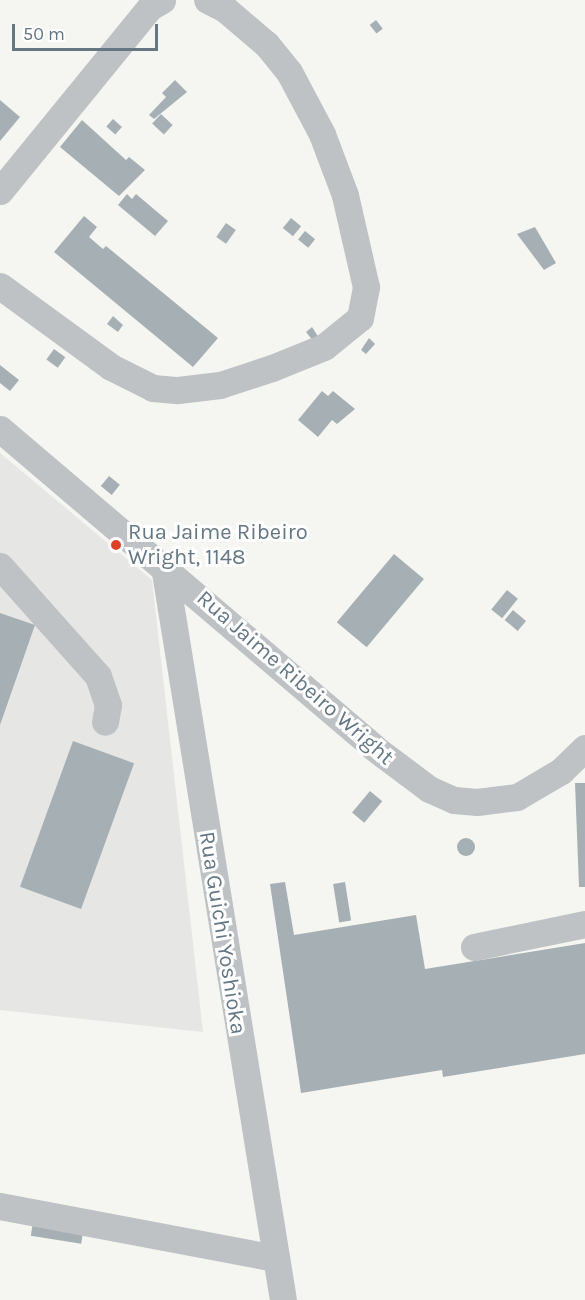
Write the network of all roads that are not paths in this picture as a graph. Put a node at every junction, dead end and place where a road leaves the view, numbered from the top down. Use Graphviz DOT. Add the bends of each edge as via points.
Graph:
graph roads {
  1 [pos="162,0"];
  2 [pos="207,0"];
  3 [pos="0,191"];
  4 [pos="0,286"];
  5 [pos="0,429"];
  6 [pos="0,566"];
  7 [pos="164,566"];
  8 [pos="105,722"];
  9 [pos="585,748"];
  10 [pos="585,924"];
  11 [pos="474,947"];
  12 [pos="0,1206"];
  13 [pos="276,1258"];
  14 [pos="283,1300"];
  1 -- 3 [label="street" via="150,7"];
  2 -- 4 [label="street" via="225,9 266,44 289,72 322,134 345,195 366,286 360,318 324,347 272,368 220,385 161,388 125,376"];
  5 -- 7 [label="street, Rua Jaime Ribeiro Wright"];
  6 -- 8 [label="street" via="98,676 108,705"];
  7 -- 9 [label="street, Rua Jaime Ribeiro Wright" via="373,747 429,789 454,800 496,802 517,797 561,771"];
  7 -- 13 [label="street, Rua Guichi Yoshioka"];
  10 -- 11 [label="street"];
  12 -- 13 [label="street"];
  13 -- 14 [label="street, Rua Guichi Yoshioka"];
}
